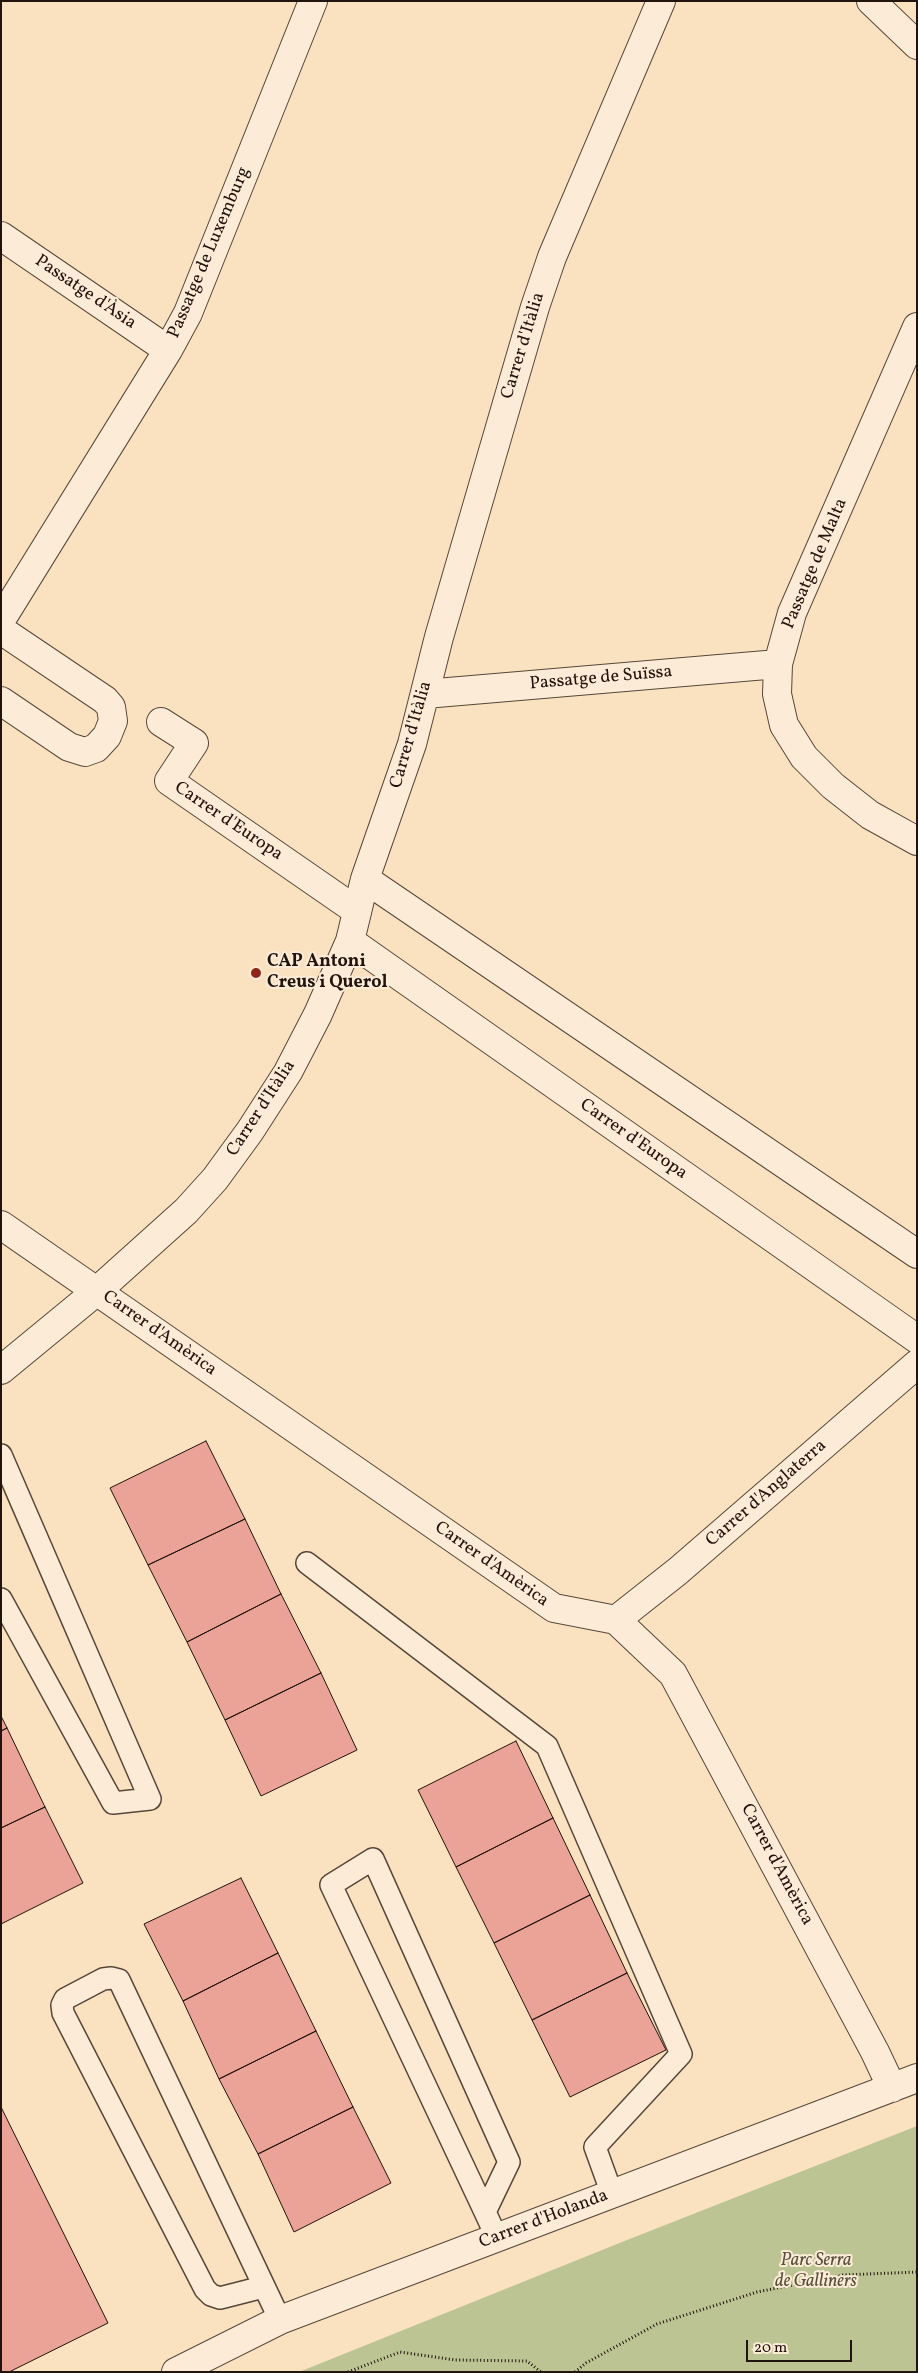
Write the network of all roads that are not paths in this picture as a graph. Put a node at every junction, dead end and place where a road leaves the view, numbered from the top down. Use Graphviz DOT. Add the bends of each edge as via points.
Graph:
graph roads {
  1 [pos="313,1"];
  2 [pos="661,1"];
  3 [pos="871,1"];
  4 [pos="917,45"];
  5 [pos="1,236"];
  6 [pos="917,327"];
  7 [pos="168,350"];
  8 [pos="1,620"];
  9 [pos="1,630"];
  10 [pos="778,664"];
  11 [pos="425,694"];
  12 [pos="1,701"];
  13 [pos="161,722"];
  14 [pos="917,841"];
  15 [pos="365,879"];
  16 [pos="357,911"];
  17 [pos="350,941"];
  18 [pos="1,1225"];
  19 [pos="917,1254"];
  20 [pos="97,1291"];
  21 [pos="917,1338"];
  22 [pos="917,1364"];
  23 [pos="1,1370"];
  24 [pos="1,1456"];
  25 [pos="307,1563"];
  26 [pos="1,1599"];
  27 [pos="616,1620"];
  28 [pos="904,2083"];
  29 [pos="612,2194"];
  30 [pos="485,2212"];
  31 [pos="497,2238"];
  32 [pos="262,2287"];
  33 [pos="280,2320"];
  34 [pos="176,2372"];
  1 -- 7 [label="street, Passatge de Luxemburg" via="188,313"];
  2 -- 11 [label="street, Carrer d'Itàlia" via="552,257"];
  3 -- 4 [label="street"];
  5 -- 7 [label="street, Passatge d'Àsia"];
  6 -- 10 [label="street, Passatge de Malta" via="792,613"];
  7 -- 8 [label="street, Passatge de Luxemburg"];
  9 -- 12 [label="street" via="106,700 113,721 107,736 96,748 85,752 68,747"];
  10 -- 11 [label="street, Passatge de Suïssa"];
  10 -- 14 [label="street, Passatge de Malta" via="777,694 784,725 804,757 833,786 870,815"];
  11 -- 15 [label="street, Carrer d'Itàlia" via="412,744"];
  13 -- 16 [label="street, Carrer d'Europa" via="194,743 169,781"];
  15 -- 16 [label="street, Carrer d'Itàlia"];
  15 -- 19 [label="street"];
  16 -- 17 [label="street, Carrer d'Itàlia"];
  17 -- 20 [label="street, Carrer d'Itàlia" via="292,1064 250,1130 186,1211"];
  17 -- 21 [label="street, Carrer d'Europa"];
  18 -- 20 [label="street, Carrer d'Amèrica"];
  20 -- 23 [label="street, Carrer d'Itàlia"];
  20 -- 27 [label="street, Carrer d'Amèrica" via="554,1608"];
  22 -- 27 [label="street, Carrer d'Anglaterra" via="678,1571"];
  24 -- 26 [label="lane" via="150,1799 112,1803"];
  25 -- 29 [label="lane" via="547,1746 681,2054 595,2147"];
  27 -- 28 [label="street, Carrer d'Amèrica" via="674,1674 876,2052"];
  28 -- 29 [label="street, Carrer d'Holanda"];
  29 -- 31 [label="street, Carrer d'Holanda"];
  30 -- 30 [label="lane" via="331,1885 374,1859 508,2162"];
  30 -- 31 [label="lane"];
  31 -- 33 [label="street, Carrer d'Holanda"];
  32 -- 32 [label="lane" via="119,1980 103,1979 66,1999 62,2005 63,2013 205,2289 220,2298"];
  32 -- 33 [label="lane"];
  33 -- 34 [label="street, Carrer d'Holanda"];
}
